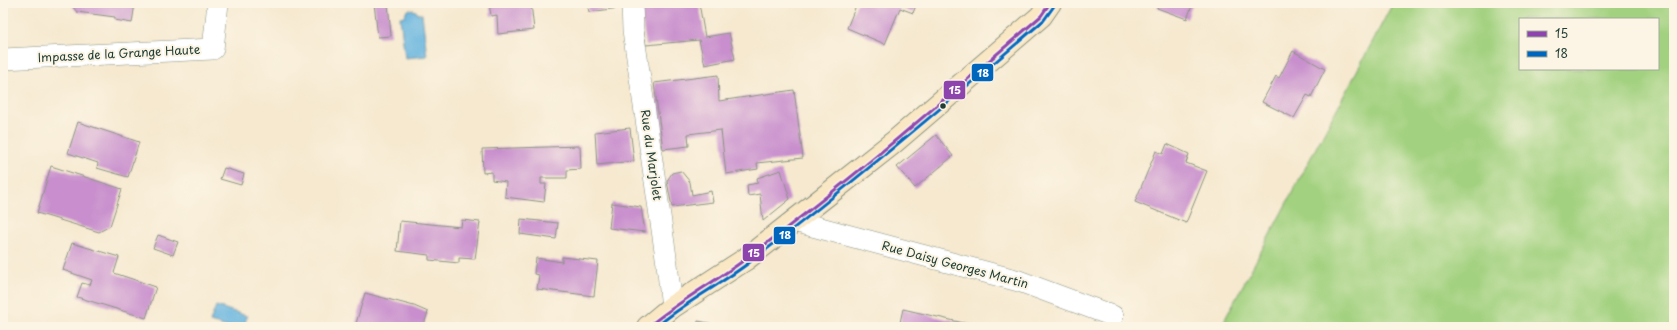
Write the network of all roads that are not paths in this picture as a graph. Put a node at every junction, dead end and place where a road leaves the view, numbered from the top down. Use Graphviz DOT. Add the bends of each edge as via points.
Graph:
graph roads {
  1 [pos="218,3"];
  2 [pos="632,3"];
  3 [pos="1050,3"];
  4 [pos="3,59"];
  5 [pos="794,221"];
  6 [pos="672,307"];
  7 [pos="1113,316"];
  8 [pos="648,327"];
  1 -- 4 [label="street, Impasse de la Grange Haute" via="213,49"];
  2 -- 6 [label="street, Rue du Marjolet" via="633,30 668,264"];
  3 -- 5 [label="street" via="1041,16 899,138"];
  5 -- 6 [label="street" via="746,259"];
  5 -- 7 [label="street, Rue Daisy Georges Martin" via="1019,281"];
  6 -- 8 [label="street"];
}
